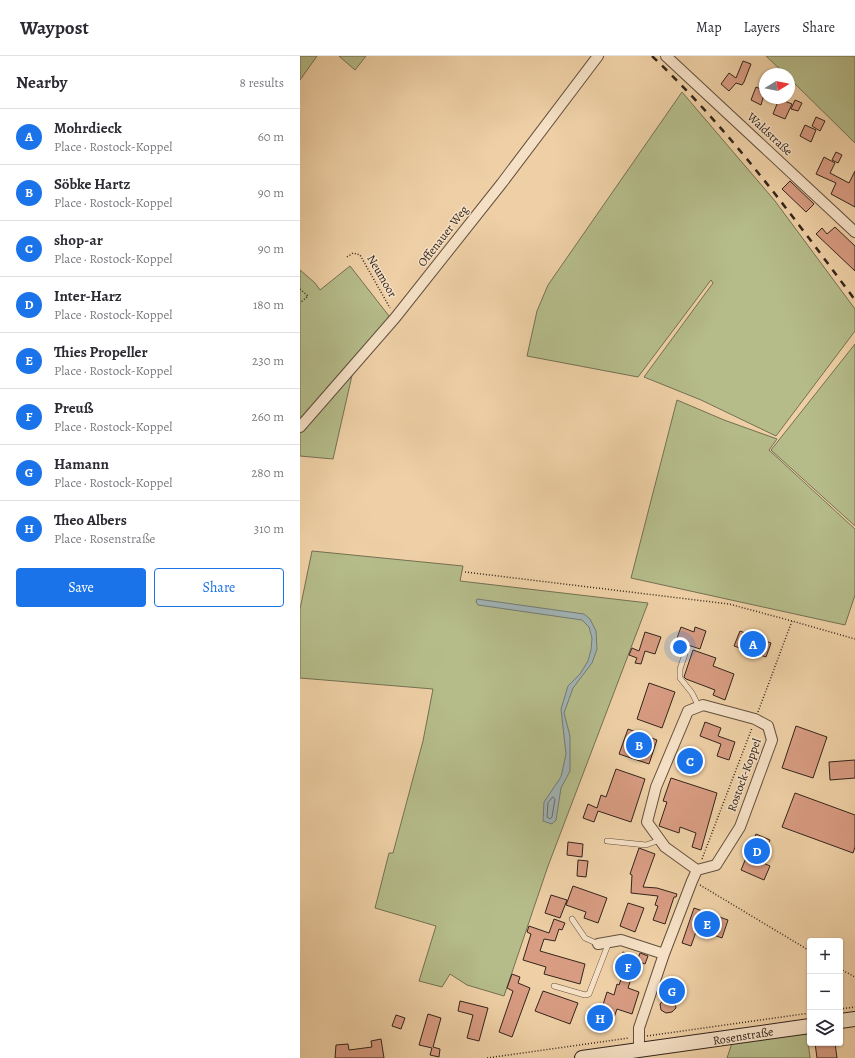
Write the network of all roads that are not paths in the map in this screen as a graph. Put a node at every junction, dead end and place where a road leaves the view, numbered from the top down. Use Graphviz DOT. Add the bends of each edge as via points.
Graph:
graph roads {
  1 [pos="598,56"];
  2 [pos="666,56"];
  3 [pos="855,232"];
  4 [pos="300,427"];
  5 [pos="685,654"];
  6 [pos="699,707"];
  7 [pos="660,840"];
  8 [pos="607,841"];
  9 [pos="697,870"];
  10 [pos="572,919"];
  11 [pos="609,942"];
  12 [pos="598,944"];
  13 [pos="664,954"];
  14 [pos="554,986"];
  15 [pos="855,1019"];
  16 [pos="843,1021"];
  17 [pos="807,1026"];
  18 [pos="639,1051"];
  19 [pos="582,1058"];
  1 -- 4 [label="street, Offenauer Weg" via="395,318"];
  2 -- 3 [label="street, Waldstraße"];
  5 -- 6 [label="lane" via="680,668 680,678"];
  6 -- 7 [label="street" via="688,711 656,787 647,822"];
  6 -- 9 [label="street, Rostock-Koppel" via="703,705 756,719 768,726 772,740 740,826 716,866"];
  7 -- 8 [label="lane" via="646,845"];
  7 -- 9 [label="street" via="678,858"];
  9 -- 13 [label="street"];
  10 -- 12 [label="lane" via="585,938"];
  11 -- 12 [label="street"];
  11 -- 13 [label="street" via="622,940"];
  11 -- 14 [label="lane" via="590,994 585,995"];
  13 -- 18 [label="street" via="639,1028"];
  15 -- 16 [label="main road"];
  17 -- 18 [label="main road, Rosenstraße"];
  18 -- 19 [label="main road, Rosenstraße"];
}
